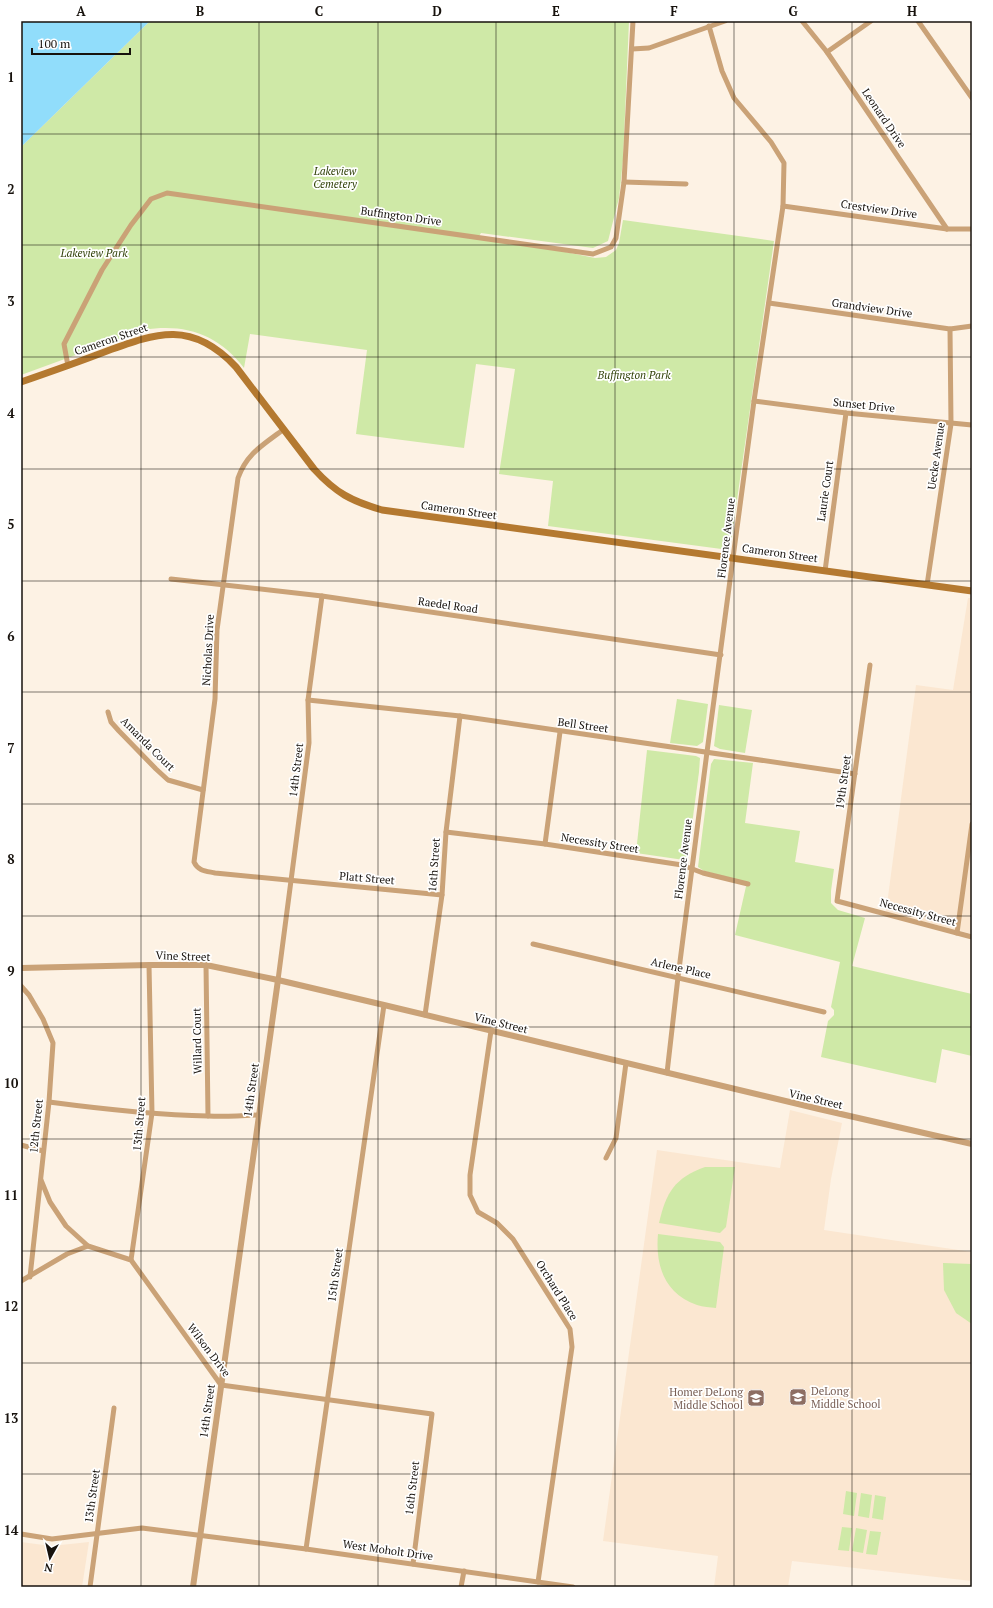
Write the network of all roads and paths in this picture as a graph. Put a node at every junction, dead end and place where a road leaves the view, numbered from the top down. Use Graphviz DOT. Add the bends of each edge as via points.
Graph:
graph roads {
  1 [pos="633,21"];
  2 [pos="725,21"];
  3 [pos="802,21"];
  4 [pos="871,21"];
  5 [pos="918,21"];
  6 [pos="709,26"];
  7 [pos="632,49"];
  8 [pos="827,52"];
  9 [pos="972,98"];
  10 [pos="624,182"];
  11 [pos="686,184"];
  12 [pos="783,206"];
  13 [pos="947,229"];
  14 [pos="972,229"];
  15 [pos="769,303"];
  16 [pos="972,326"];
  17 [pos="950,329"];
  18 [pos="68,366"];
  19 [pos="21,382"];
  20 [pos="754,401"];
  21 [pos="846,413"];
  22 [pos="951,424"];
  23 [pos="972,425"];
  24 [pos="284,429"];
  25 [pos="734,558"];
  26 [pos="825,570"];
  27 [pos="171,579"];
  28 [pos="223,585"];
  29 [pos="927,585"];
  30 [pos="972,591"];
  31 [pos="322,596"];
  32 [pos="721,655"];
  33 [pos="870,665"];
  34 [pos="308,700"];
  35 [pos="108,712"];
  36 [pos="460,716"];
  37 [pos="560,732"];
  38 [pos="707,752"];
  39 [pos="855,774"];
  40 [pos="203,790"];
  41 [pos="972,824"];
  42 [pos="446,832"];
  43 [pos="546,844"];
  44 [pos="196,867"];
  45 [pos="692,870"];
  46 [pos="292,881"];
  47 [pos="748,884"];
  48 [pos="442,895"];
  49 [pos="837,901"];
  50 [pos="957,933"];
  51 [pos="972,937"];
  52 [pos="533,944"];
  53 [pos="149,965"];
  54 [pos="206,965"];
  55 [pos="21,968"];
  56 [pos="678,977"];
  57 [pos="278,980"];
  58 [pos="21,986"];
  59 [pos="384,1004"];
  60 [pos="824,1012"];
  61 [pos="425,1015"];
  62 [pos="492,1031"];
  63 [pos="626,1063"];
  64 [pos="667,1073"];
  65 [pos="49,1102"];
  66 [pos="152,1113"];
  67 [pos="258,1115"];
  68 [pos="208,1116"];
  69 [pos="972,1144"];
  70 [pos="21,1145"];
  71 [pos="43,1151"];
  72 [pos="606,1158"];
  73 [pos="41,1180"];
  74 [pos="88,1246"];
  75 [pos="131,1260"];
  76 [pos="30,1277"];
  77 [pos="21,1281"];
  78 [pos="221,1385"];
  79 [pos="327,1400"];
  80 [pos="114,1408"];
  81 [pos="432,1414"];
  82 [pos="97,1533"];
  83 [pos="21,1534"];
  84 [pos="200,1534"];
  85 [pos="306,1549"];
  86 [pos="413,1564"];
  87 [pos="464,1571"];
  88 [pos="538,1582"];
  89 [pos="90,1587"];
  90 [pos="193,1587"];
  91 [pos="461,1587"];
  92 [pos="572,1587"];
  1 -- 7 [label="street, Buffington Drive"];
  2 -- 6 [label="street"];
  3 -- 8 [label="street, Leonard Drive"];
  4 -- 8 [label="street"];
  5 -- 9 [label="street"];
  6 -- 7 [label="street" via="649,48"];
  6 -- 12 [label="street, Florence Avenue" via="722,71 734,98 771,142 784,162"];
  7 -- 10 [label="street, Buffington Drive"];
  8 -- 13 [label="street, Leonard Drive"];
  10 -- 11 [label="street"];
  10 -- 18 [label="street, Buffington Drive" via="616,238 611,247 593,254 184,194 159,195 151,199 131,225 102,270 64,344"];
  12 -- 13 [label="street, Crestview Drive"];
  12 -- 15 [label="street, Florence Avenue"];
  13 -- 14 [label="street, Crestview Drive"];
  15 -- 17 [label="street, Grandview Drive"];
  15 -- 20 [label="street, Florence Avenue"];
  16 -- 17 [label="street, Grandview Drive"];
  17 -- 22 [label="street, Uecke Avenue"];
  18 -- 19 [label="main road, Cameron Street"];
  18 -- 24 [label="main road, Cameron Street" via="152,336 165,334 194,338 207,344 236,367"];
  20 -- 21 [label="street, Sunset Drive"];
  20 -- 25 [label="street, Florence Avenue"];
  21 -- 22 [label="street, Sunset Drive"];
  21 -- 26 [label="street, Laurie Court"];
  22 -- 23 [label="street, Sunset Drive"];
  22 -- 29 [label="street, Uecke Avenue"];
  24 -- 25 [label="main road, Cameron Street" via="327,483 360,504"];
  24 -- 28 [label="street, Nicholas Drive" via="248,457 238,478"];
  25 -- 26 [label="main road, Cameron Street"];
  25 -- 32 [label="street, Florence Avenue"];
  26 -- 29 [label="main road, Cameron Street"];
  27 -- 28 [label="street, Raedel Road"];
  28 -- 31 [label="street, Raedel Road"];
  28 -- 40 [label="street, Nicholas Drive" via="216,644 215,699"];
  29 -- 30 [label="main road, Cameron Street"];
  31 -- 32 [label="street, Raedel Road"];
  31 -- 34 [label="street, 14th Street"];
  32 -- 38 [label="street, Florence Avenue"];
  33 -- 39 [label="street, 19th Street"];
  34 -- 36 [label="street, Bell Street"];
  34 -- 46 [label="street, 14th Street" via="310,743"];
  35 -- 40 [label="street, Amanda Court" via="111,722 118,731 164,776 176,783"];
  36 -- 37 [label="street, Bell Street"];
  36 -- 42 [label="street, 16th Street"];
  37 -- 38 [label="street, Bell Street"];
  37 -- 43 [label="street"];
  38 -- 39 [label="street, Bell Street"];
  38 -- 45 [label="street, Florence Avenue"];
  39 -- 49 [label="street, 19th Street"];
  40 -- 44 [label="street, Nicholas Drive" via="194,862"];
  41 -- 50 [label="street"];
  42 -- 43 [label="street, Necessity Street"];
  42 -- 48 [label="street, 16th Street"];
  43 -- 45 [label="street, Necessity Street" via="682,865"];
  44 -- 46 [label="street, Platt Street" via="209,872"];
  45 -- 47 [label="street, Necessity Street"];
  45 -- 56 [label="street, Florence Avenue"];
  46 -- 48 [label="street, Platt Street"];
  46 -- 57 [label="street, 14th Street"];
  48 -- 61 [label="street, 16th Street"];
  49 -- 50 [label="street, Necessity Street"];
  50 -- 51 [label="street, Necessity Street"];
  52 -- 56 [label="street, Arlene Place"];
  53 -- 54 [label="street, Vine Street"];
  53 -- 55 [label="street, Vine Street"];
  53 -- 66 [label="street, 13th Street"];
  54 -- 57 [label="street, Vine Street"];
  54 -- 68 [label="street, Willard Court"];
  56 -- 60 [label="street, Arlene Place"];
  56 -- 64 [label="street, Florence Avenue"];
  57 -- 59 [label="street, Vine Street"];
  57 -- 67 [label="street, 14th Street"];
  58 -- 65 [label="street, 12th Street" via="43,1019 53,1043"];
  59 -- 61 [label="street, Vine Street"];
  59 -- 79 [label="street, 15th Street"];
  61 -- 62 [label="street, Vine Street"];
  62 -- 63 [label="street, Vine Street"];
  62 -- 88 [label="street, Orchard Place" via="470,1175 470,1196 478,1212 497,1223 513,1238 570,1329 571,1335 572,1347"];
  63 -- 64 [label="street, Vine Street"];
  63 -- 72 [label="street" via="616,1138"];
  64 -- 69 [label="street, Vine Street"];
  65 -- 66 [label="street"];
  65 -- 71 [label="street, 12th Street"];
  66 -- 68 [label="street"];
  66 -- 75 [label="street, 13th Street"];
  67 -- 68 [label="street"];
  67 -- 78 [label="street, 14th Street"];
  70 -- 71 [label="street"];
  71 -- 73 [label="street, 12th Street"];
  73 -- 74 [label="street" via="50,1202 66,1226"];
  73 -- 76 [label="street, 12th Street"];
  74 -- 75 [label="street"];
  74 -- 76 [label="street" via="66,1254"];
  75 -- 78 [label="street, Wilson Drive"];
  76 -- 77 [label="street"];
  78 -- 79 [label="street, Wilson Drive"];
  78 -- 84 [label="street, 14th Street"];
  79 -- 81 [label="street, Wilson Drive"];
  79 -- 85 [label="street, 15th Street"];
  80 -- 82 [label="street, 13th Street"];
  81 -- 86 [label="street, 16th Street"];
  82 -- 83 [label="street, West Moholt Drive" via="52,1539"];
  82 -- 84 [label="street, West Moholt Drive" via="142,1528"];
  82 -- 89 [label="street, 13th Street"];
  84 -- 85 [label="street, West Moholt Drive"];
  84 -- 90 [label="street, 14th Street"];
  85 -- 86 [label="street, West Moholt Drive"];
  86 -- 87 [label="street, West Moholt Drive"];
  87 -- 88 [label="street, West Moholt Drive"];
  87 -- 91 [label="street"];
  88 -- 92 [label="street, West Moholt Drive"];
}
